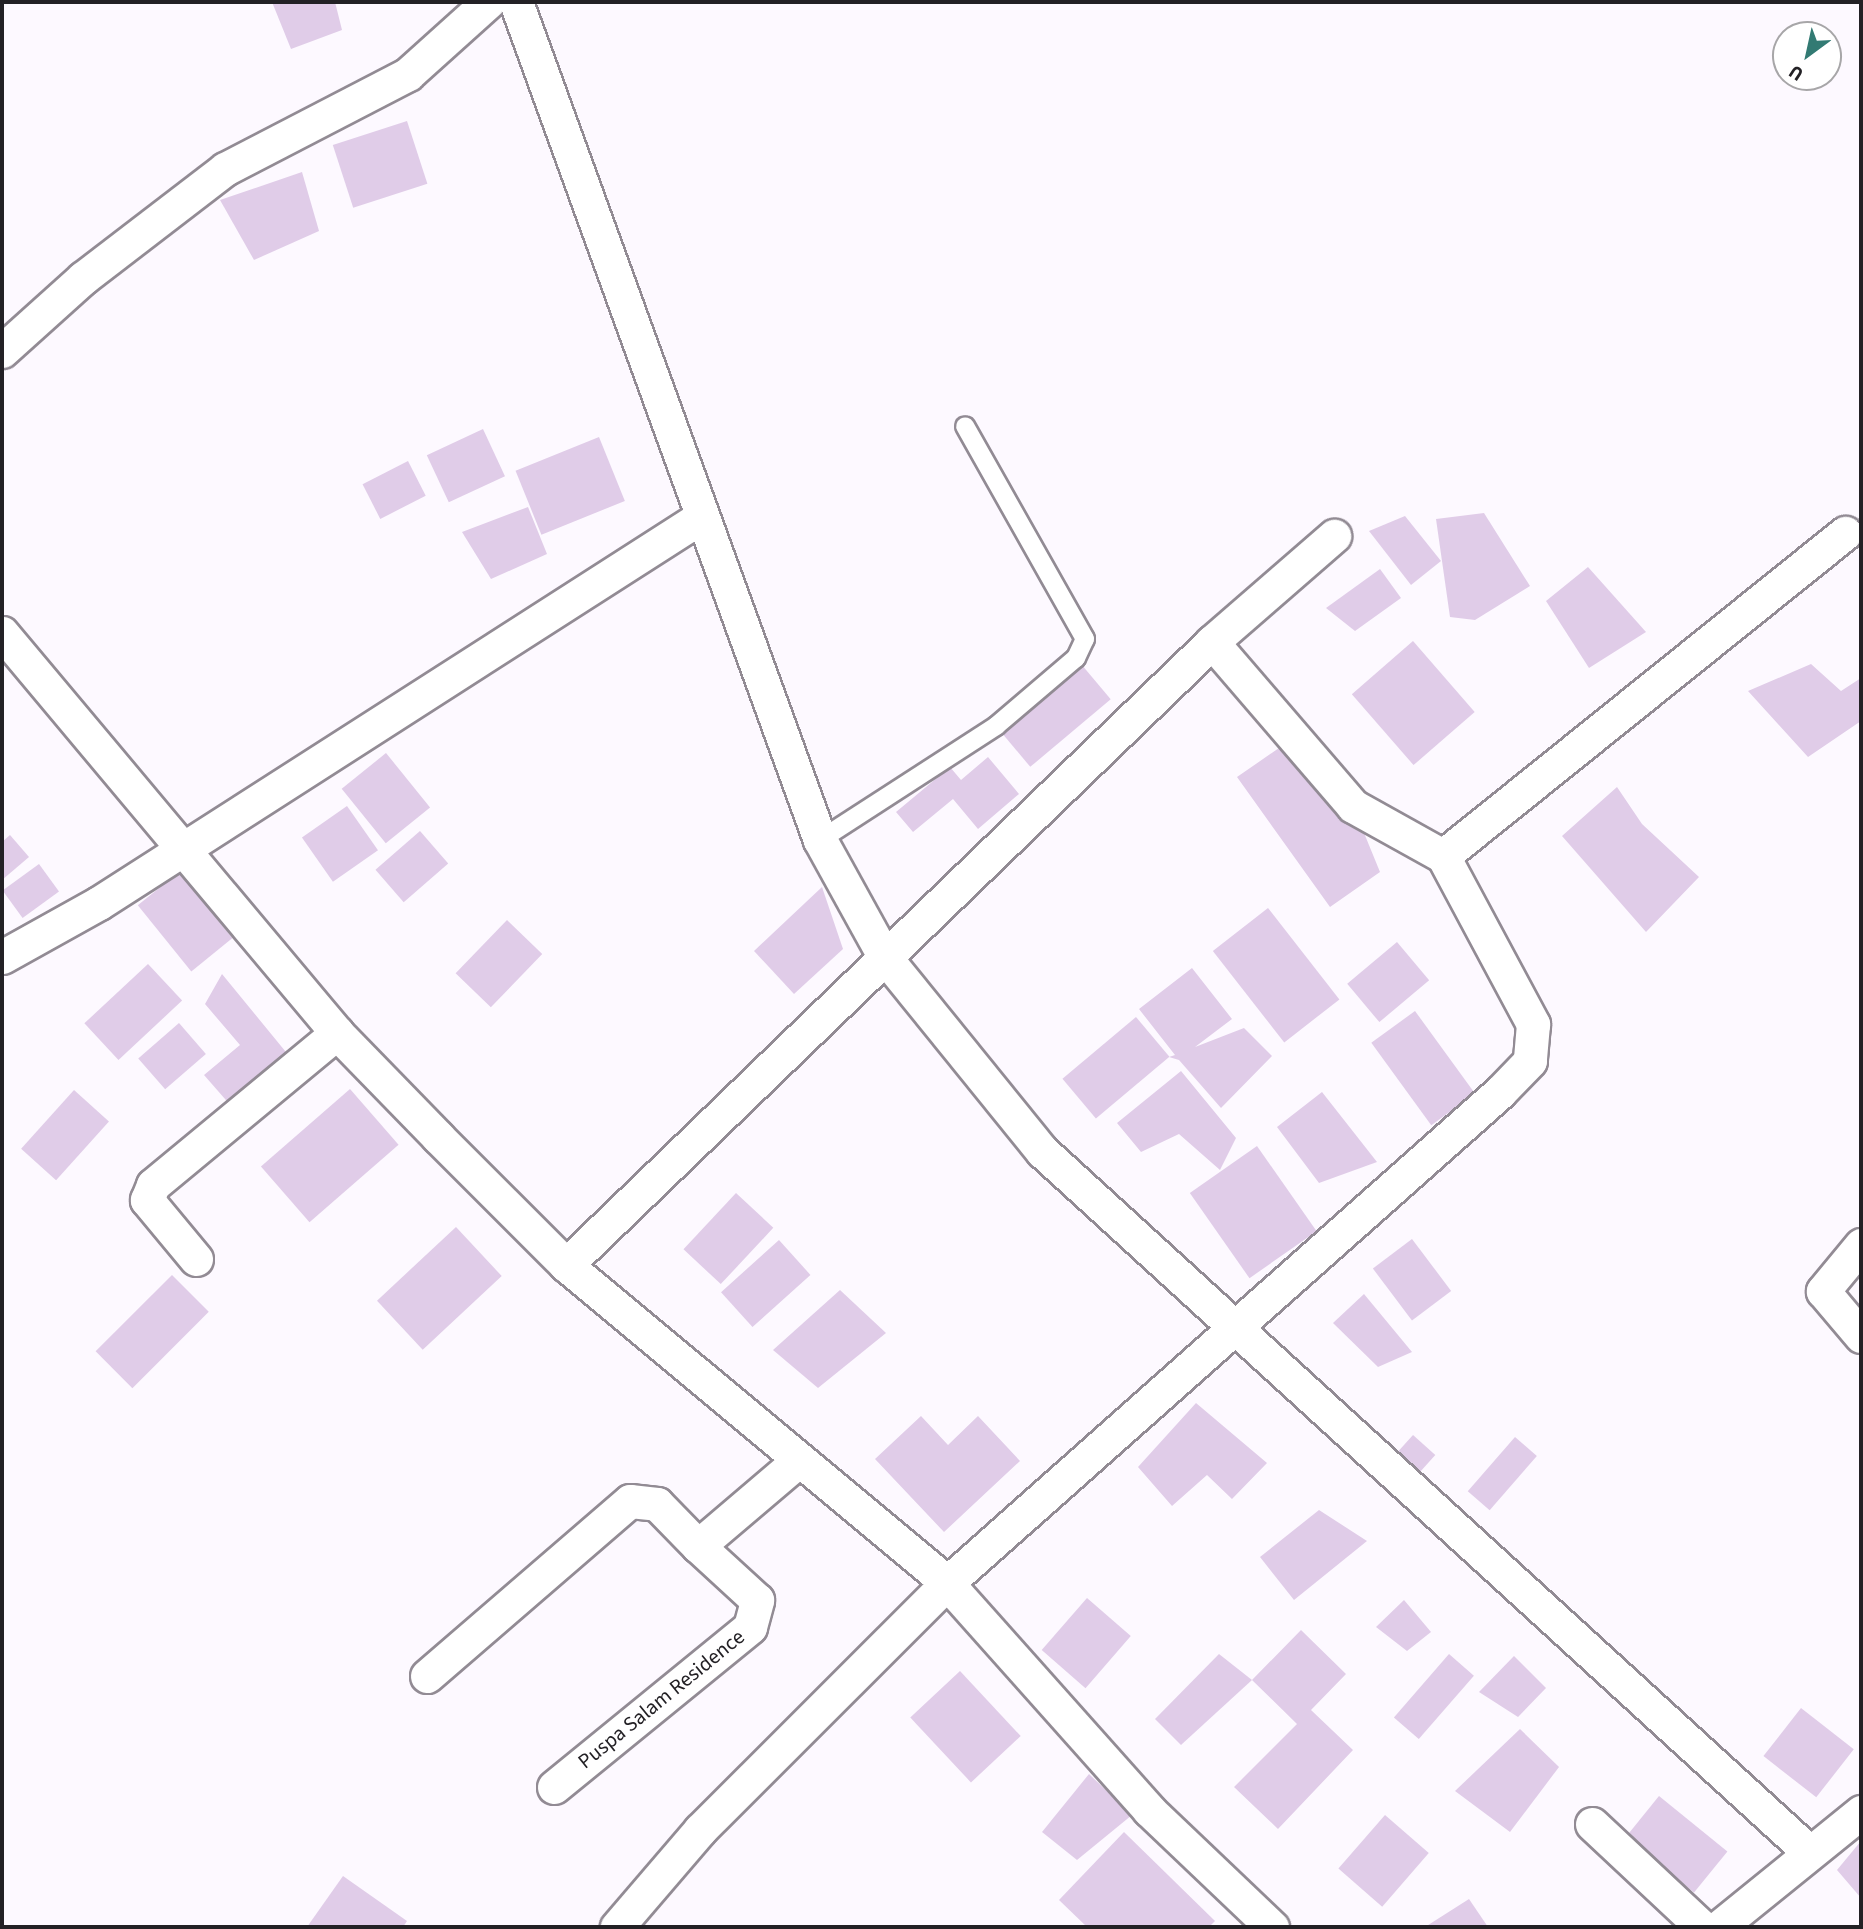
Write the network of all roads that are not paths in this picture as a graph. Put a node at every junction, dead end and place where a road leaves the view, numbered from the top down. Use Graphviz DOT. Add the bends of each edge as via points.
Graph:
graph roads {
  1 [pos="488,2"];
  2 [pos="516,2"];
  3 [pos="2,351"];
  4 [pos="965,426"];
  5 [pos="701,517"];
  6 [pos="1845,533"];
  7 [pos="1334,536"];
  8 [pos="2,633"];
  9 [pos="1212,642"];
  10 [pos="820,840"];
  11 [pos="179,847"];
  12 [pos="1443,856"];
  13 [pos="884,956"];
  14 [pos="2,957"];
  15 [pos="337,1033"];
  16 [pos="1861,1245"];
  17 [pos="196,1259"];
  18 [pos="566,1265"];
  19 [pos="1236,1326"];
  20 [pos="1861,1336"];
  21 [pos="797,1461"];
  22 [pos="698,1546"];
  23 [pos="947,1583"];
  24 [pos="427,1676"];
  25 [pos="554,1787"];
  26 [pos="1861,1812"];
  27 [pos="1592,1824"];
  28 [pos="1808,1851"];
  29 [pos="617,1927"];
  30 [pos="1272,1927"];
  31 [pos="1702,1927"];
  32 [pos="1719,1927"];
  1 -- 3 [label="street" via="408,74 225,169 83,278"];
  2 -- 5 [label="street"];
  4 -- 10 [label="lane" via="1085,639 1076,658 996,726"];
  5 -- 10 [label="street"];
  5 -- 11 [label="street"];
  6 -- 12 [label="street"];
  7 -- 9 [label="street"];
  8 -- 11 [label="street"];
  9 -- 12 [label="street" via="1353,806"];
  9 -- 13 [label="street"];
  10 -- 13 [label="street"];
  11 -- 14 [label="street" via="99,903"];
  11 -- 15 [label="street"];
  12 -- 19 [label="street" via="1533,1024 1530,1061"];
  13 -- 18 [label="street"];
  13 -- 19 [label="street" via="1042,1151"];
  15 -- 17 [label="street" via="153,1185 147,1200"];
  15 -- 18 [label="street"];
  16 -- 20 [label="street" via="1827,1279 1823,1291"];
  18 -- 21 [label="street"];
  19 -- 23 [label="street"];
  19 -- 28 [label="street"];
  21 -- 22 [label="street"];
  21 -- 23 [label="street"];
  22 -- 24 [label="street, Puspa Salam Residence" via="657,1504 630,1501"];
  22 -- 25 [label="street, Puspa Salam Residence" via="757,1600 750,1627"];
  23 -- 29 [label="street" via="701,1830"];
  23 -- 30 [label="street" via="1149,1810"];
  26 -- 28 [label="street"];
  27 -- 31 [label="street"];
  28 -- 32 [label="street"];
}
